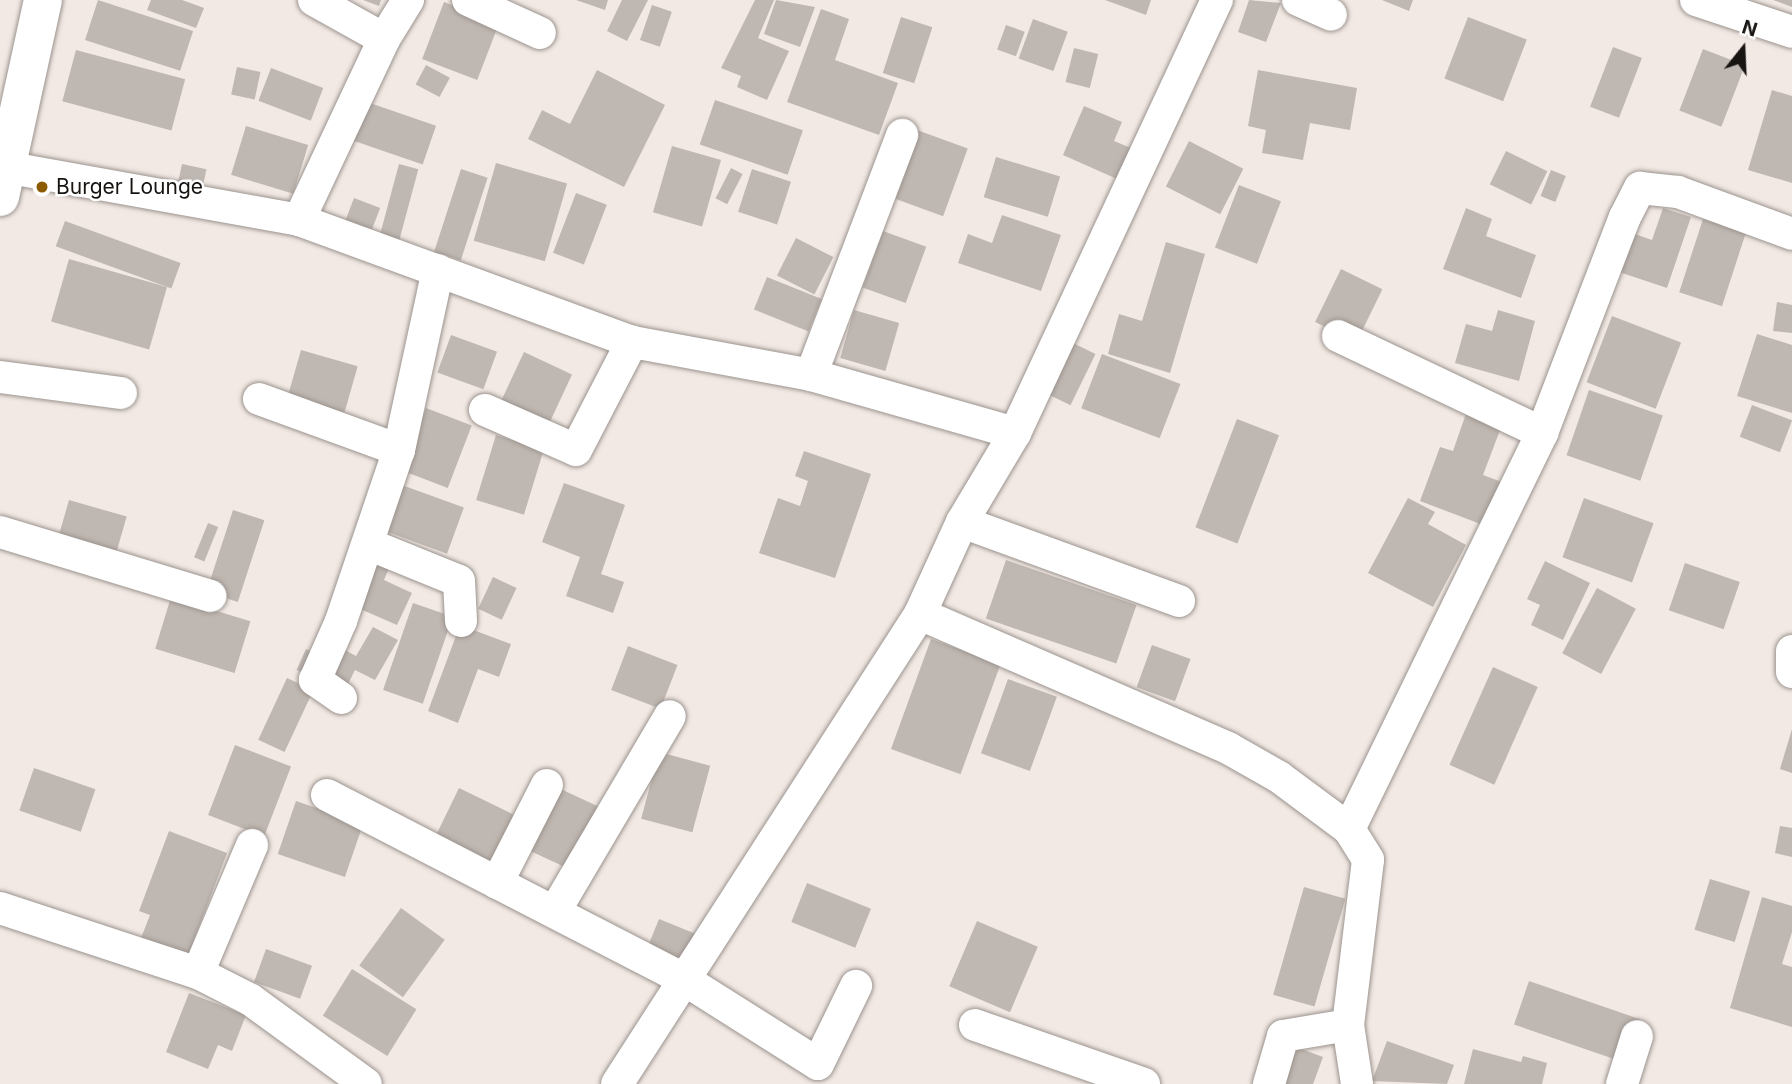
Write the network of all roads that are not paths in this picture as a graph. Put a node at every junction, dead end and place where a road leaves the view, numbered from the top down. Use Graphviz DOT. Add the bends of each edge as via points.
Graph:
graph roads {
  1 [pos="17,0"];
  2 [pos="43,0"];
  3 [pos="314,0"];
  4 [pos="408,0"];
  5 [pos="468,0"];
  6 [pos="1217,0"];
  7 [pos="1298,0"];
  8 [pos="1696,0"];
  9 [pos="1331,15"];
  10 [pos="1792,32"];
  11 [pos="540,33"];
  12 [pos="384,39"];
  13 [pos="0,66"];
  14 [pos="902,135"];
  15 [pos="2,182"];
  16 [pos="299,220"];
  17 [pos="1792,234"];
  18 [pos="438,270"];
  19 [pos="1338,336"];
  20 [pos="632,342"];
  21 [pos="811,375"];
  22 [pos="0,377"];
  23 [pos="121,393"];
  24 [pos="259,399"];
  25 [pos="485,410"];
  26 [pos="1015,433"];
  27 [pos="1542,433"];
  28 [pos="399,450"];
  29 [pos="962,522"];
  30 [pos="0,532"];
  31 [pos="368,544"];
  32 [pos="210,596"];
  33 [pos="1179,601"];
  34 [pos="920,614"];
  35 [pos="461,621"];
  36 [pos="1792,651"];
  37 [pos="1792,672"];
  38 [pos="341,698"];
  39 [pos="670,716"];
  40 [pos="547,785"];
  41 [pos="327,795"];
  42 [pos="1349,829"];
  43 [pos="252,845"];
  44 [pos="497,883"];
  45 [pos="0,908"];
  46 [pos="555,911"];
  47 [pos="198,974"];
  48 [pos="685,980"];
  49 [pos="856,986"];
  50 [pos="975,1025"];
  51 [pos="1348,1025"];
  52 [pos="1637,1036"];
  53 [pos="366,1084"];
  54 [pos="617,1084"];
  55 [pos="1144,1084"];
  56 [pos="1269,1084"];
  57 [pos="1357,1084"];
  58 [pos="1622,1084"];
  1 -- 13 [label="main road"];
  2 -- 15 [label="main road"];
  3 -- 12 [label="street"];
  4 -- 12 [label="street"];
  5 -- 11 [label="street"];
  6 -- 26 [label="street"];
  7 -- 9 [label="street"];
  8 -- 10 [label="street"];
  12 -- 16 [label="street"];
  14 -- 21 [label="street"];
  15 -- 16 [label="street"];
  16 -- 18 [label="street"];
  17 -- 27 [label="street" via="1678,192 1640,188"];
  18 -- 20 [label="street"];
  18 -- 28 [label="street"];
  19 -- 27 [label="street"];
  20 -- 21 [label="street"];
  20 -- 25 [label="street" via="576,450"];
  21 -- 26 [label="street"];
  22 -- 23 [label="street"];
  24 -- 28 [label="street"];
  26 -- 29 [label="street"];
  27 -- 42 [label="street"];
  28 -- 31 [label="street"];
  29 -- 33 [label="street"];
  29 -- 34 [label="street"];
  30 -- 32 [label="street"];
  31 -- 35 [label="street" via="459,581"];
  31 -- 38 [label="street" via="315,680"];
  34 -- 42 [label="street" via="1228,748 1279,777"];
  34 -- 48 [label="street"];
  36 -- 37 [label="street"];
  39 -- 46 [label="street"];
  40 -- 44 [label="street"];
  41 -- 44 [label="street"];
  42 -- 51 [label="street" via="1368,860"];
  43 -- 47 [label="street"];
  44 -- 46 [label="street"];
  45 -- 47 [label="street"];
  46 -- 48 [label="street"];
  47 -- 53 [label="street" via="251,1000"];
  48 -- 49 [label="street" via="818,1063"];
  48 -- 54 [label="street"];
  50 -- 55 [label="street"];
  51 -- 56 [label="street" via="1283,1036"];
  51 -- 57 [label="street"];
  52 -- 58 [label="street"];
}
